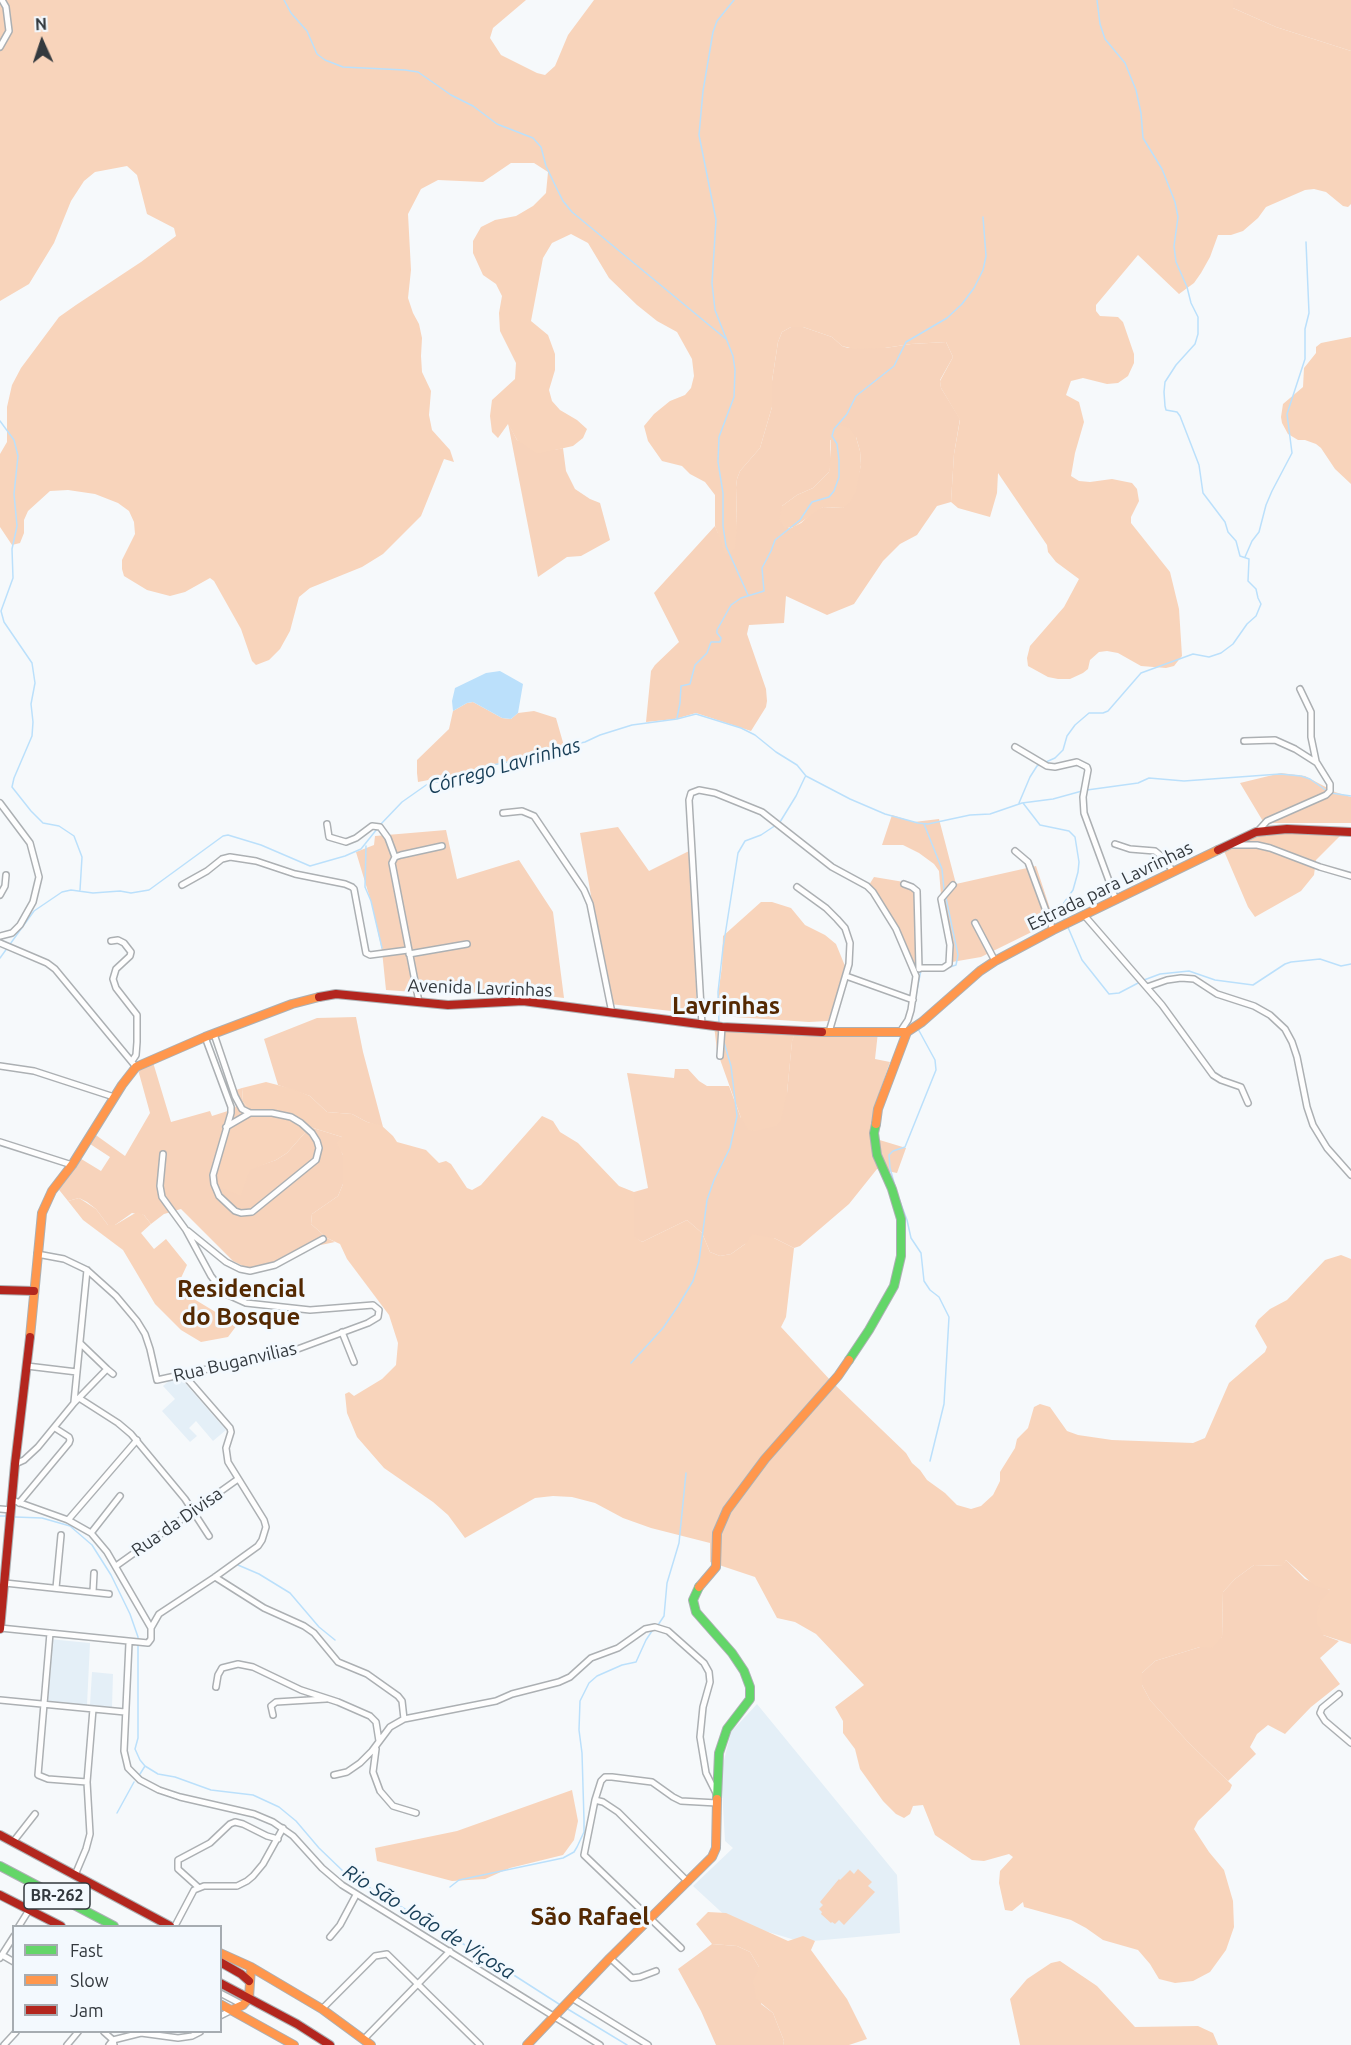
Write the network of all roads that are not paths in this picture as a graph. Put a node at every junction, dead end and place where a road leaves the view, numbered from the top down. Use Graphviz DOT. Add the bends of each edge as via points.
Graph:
graph roads {
  1 [pos="3,0"];
  2 [pos="0,47"];
  3 [pos="1300,689"];
  4 [pos="1244,741"];
  5 [pos="1015,747"];
  6 [pos="1317,763"];
  7 [pos="0,803"];
  8 [pos="503,813"];
  9 [pos="327,824"];
  10 [pos="1256,832"];
  11 [pos="1351,832"];
  12 [pos="1115,844"];
  13 [pos="1229,845"];
  14 [pos="442,846"];
  15 [pos="1015,851"];
  16 [pos="395,858"];
  17 [pos="1173,872"];
  18 [pos="6,875"];
  19 [pos="1351,876"];
  20 [pos="904,884"];
  21 [pos="182,885"];
  22 [pos="953,885"];
  23 [pos="796,887"];
  24 [pos="0,895"];
  25 [pos="1116,900"];
  26 [pos="1084,915"];
  27 [pos="975,923"];
  28 [pos="1053,930"];
  29 [pos="111,940"];
  30 [pos="0,941"];
  31 [pos="467,944"];
  32 [pos="409,952"];
  33 [pos="995,961"];
  34 [pos="920,968"];
  35 [pos="846,976"];
  36 [pos="916,976"];
  37 [pos="1147,987"];
  38 [pos="913,1000"];
  39 [pos="419,1002"];
  40 [pos="612,1013"];
  41 [pos="702,1025"];
  42 [pos="722,1027"];
  43 [pos="829,1032"];
  44 [pos="903,1032"];
  45 [pos="210,1036"];
  46 [pos="720,1056"];
  47 [pos="134,1064"];
  48 [pos="0,1066"];
  49 [pos="114,1096"];
  50 [pos="1248,1103"];
  51 [pos="250,1113"];
  52 [pos="226,1127"];
  53 [pos="0,1142"];
  54 [pos="163,1154"];
  55 [pos="72,1165"];
  56 [pos="1351,1175"];
  57 [pos="186,1230"];
  58 [pos="323,1239"];
  59 [pos="37,1254"];
  60 [pos="87,1270"];
  61 [pos="0,1290"];
  62 [pos="33,1291"];
  63 [pos="342,1332"];
  64 [pos="80,1343"];
  65 [pos="354,1362"];
  66 [pos="27,1366"];
  67 [pos="107,1369"];
  68 [pos="77,1372"];
  69 [pos="113,1374"];
  70 [pos="183,1374"];
  71 [pos="76,1401"];
  72 [pos="55,1428"];
  73 [pos="137,1440"];
  74 [pos="15,1464"];
  75 [pos="238,1479"];
  76 [pos="120,1496"];
  77 [pos="16,1502"];
  78 [pos="0,1509"];
  79 [pos="194,1511"];
  80 [pos="10,1516"];
  81 [pos="68,1520"];
  82 [pos="91,1533"];
  83 [pos="61,1535"];
  84 [pos="209,1536"];
  85 [pos="116,1566"];
  86 [pos="94,1573"];
  87 [pos="215,1577"];
  88 [pos="5,1583"];
  89 [pos="56,1588"];
  90 [pos="93,1592"];
  91 [pos="109,1594"];
  92 [pos="151,1628"];
  93 [pos="0,1629"];
  94 [pos="50,1633"];
  95 [pos="132,1643"];
  96 [pos="216,1687"];
  97 [pos="1339,1694"];
  98 [pos="330,1699"];
  99 [pos="0,1700"];
  100 [pos="44,1704"];
  101 [pos="93,1709"];
  102 [pos="125,1712"];
  103 [pos="273,1715"];
  104 [pos="404,1719"];
  105 [pos="378,1743"];
  106 [pos="1351,1743"];
  107 [pos="334,1775"];
  108 [pos="87,1782"];
  109 [pos="717,1794"];
  110 [pos="594,1800"];
  111 [pos="717,1803"];
  112 [pos="416,1813"];
  113 [pos="35,1815"];
  114 [pos="283,1828"];
  115 [pos="0,1835"];
  116 [pos="278,1839"];
  117 [pos="13,1842"];
  118 [pos="0,1866"];
  119 [pos="75,1875"];
  120 [pos="688,1882"];
  121 [pos="198,1887"];
  122 [pos="0,1895"];
  123 [pos="356,1895"];
  124 [pos="28,1910"];
  125 [pos="650,1919"];
  126 [pos="20,1925"];
  127 [pos="59,1925"];
  128 [pos="112,1925"];
  129 [pos="170,1925"];
  130 [pos="173,1925"];
  131 [pos="330,1937"];
  132 [pos="12,1939"];
  133 [pos="681,1948"];
  134 [pos="450,1951"];
  135 [pos="222,1954"];
  136 [pos="1,1957"];
  137 [pos="610,1958"];
  138 [pos="222,1963"];
  139 [pos="251,1967"];
  140 [pos="656,1971"];
  141 [pos="249,1982"];
  142 [pos="222,1984"];
  143 [pos="419,1984"];
  144 [pos="222,1994"];
  145 [pos="249,1998"];
  146 [pos="569,2001"];
  147 [pos="222,2005"];
  148 [pos="243,2005"];
  149 [pos="322,2009"];
  150 [pos="232,2010"];
  151 [pos="557,2014"];
  152 [pos="222,2015"];
  153 [pos="14,2033"];
  154 [pos="76,2033"];
  155 [pos="141,2033"];
  156 [pos="141,2033"];
  157 [pos="196,2033"];
  158 [pos="364,2039"];
  159 [pos="112,2043"];
  160 [pos="324,2043"];
  161 [pos="4,2045"];
  162 [pos="67,2045"];
  163 [pos="294,2045"];
  164 [pos="371,2045"];
  165 [pos="480,2045"];
  166 [pos="527,2045"];
  167 [pos="600,2045"];
  168 [pos="648,2045"];
  1 -- 2 [label="street" via="9,31"];
  3 -- 6 [label="street" via="1310,706 1312,747"];
  4 -- 6 [label="street" via="1275,740"];
  5 -- 25 [label="street" via="1047,766 1077,762 1087,767 1084,813"];
  6 -- 10 [label="street" via="1328,778 1330,791 1267,821"];
  7 -- 30 [label="street" via="30,843 39,877 33,902 20,925"];
  8 -- 40 [label="street" via="522,811 534,816 584,890"];
  9 -- 16 [label="street" via="329,837 346,842 372,826 382,828"];
  10 -- 11 [label="main road, Estrada para Lavrinhas"];
  10 -- 13 [label="main road, Estrada para Lavrinhas"];
  12 -- 17 [label="street" via="1155,852"];
  13 -- 17 [label="main road, Estrada para Lavrinhas"];
  13 -- 19 [label="street" via="1270,848"];
  14 -- 16 [label="street"];
  15 -- 28 [label="street" via="1028,862"];
  16 -- 32 [label="street" via="392,865"];
  17 -- 25 [label="main road, Estrada para Lavrinhas"];
  18 -- 24 [label="street"];
  20 -- 34 [label="street" via="917,891"];
  21 -- 32 [label="street" via="230,857 345,884 354,889 366,953"];
  22 -- 34 [label="street" via="941,899 950,945 949,964 943,968"];
  23 -- 35 [label="street" via="826,908 849,936 851,951"];
  25 -- 26 [label="main road, Estrada para Lavrinhas"];
  26 -- 28 [label="main road, Estrada para Lavrinhas"];
  26 -- 37 [label="street"];
  27 -- 33 [label="street"];
  28 -- 33 [label="main road, Estrada para Lavrinhas"];
  29 -- 47 [label="street" via="124,943 131,952 116,969 113,979 137,1015"];
  30 -- 47 [label="street" via="55,969"];
  31 -- 32 [label="street"];
  32 -- 39 [label="street"];
  33 -- 44 [label="main road, Estrada para Lavrinhas" via="922,1022"];
  34 -- 36 [label="street"];
  35 -- 38 [label="street"];
  35 -- 43 [label="street"];
  36 -- 38 [label="street"];
  36 -- 41 [label="street" via="893,923 867,886 832,867 762,812 715,793 694,791 689,800"];
  37 -- 50 [label="street" via="1213,1075 1241,1087"];
  37 -- 56 [label="street" via="1167,980 1194,979 1217,994 1270,1015 1285,1029 1298,1057 1313,1125"];
  38 -- 44 [label="street"];
  39 -- 40 [label="main road, Avenida Lavrinhas" via="448,1005 523,1001"];
  39 -- 45 [label="main road, Avenida Lavrinhas" via="320,996"];
  40 -- 41 [label="main road, Avenida Lavrinhas"];
  41 -- 42 [label="main road, Avenida Lavrinhas"];
  42 -- 43 [label="main road, Avenida Lavrinhas"];
  42 -- 46 [label="street"];
  43 -- 44 [label="main road, Avenida Lavrinhas"];
  44 -- 109 [label="main road" via="874,1133 877,1155 901,1219 901,1256 894,1286 838,1376 765,1459 728,1510 717,1533 716,1567 693,1600 696,1612 732,1653 750,1687 750,1699 722,1740"];
  45 -- 47 [label="main road, Avenida Lavrinhas"];
  45 -- 51 [label="street" via="238,1104"];
  45 -- 52 [label="street" via="231,1107"];
  47 -- 49 [label="main road"];
  48 -- 49 [label="street" via="34,1071"];
  49 -- 55 [label="main road"];
  51 -- 52 [label="street"];
  51 -- 52 [label="street" via="291,1117 312,1134 319,1148 316,1160 252,1212 236,1210 219,1196 214,1184"];
  53 -- 55 [label="street"];
  54 -- 57 [label="street, Rua Buganvilias" via="162,1197"];
  55 -- 59 [label="main road" via="46,1203"];
  57 -- 58 [label="street" via="226,1262 250,1271 275,1265"];
  57 -- 63 [label="street, Rua Buganvilias" via="218,1286 232,1298 302,1309 365,1304 379,1310 375,1320"];
  59 -- 60 [label="street" via="64,1259"];
  59 -- 62 [label="main road"];
  60 -- 64 [label="street"];
  60 -- 70 [label="street, Rua Buganvilias" via="137,1321 145,1334 157,1380"];
  61 -- 62 [label="main road"];
  62 -- 66 [label="main road"];
  63 -- 65 [label="street"];
  63 -- 70 [label="street, Rua Buganvilias" via="295,1350"];
  64 -- 67 [label="street"];
  64 -- 68 [label="street"];
  66 -- 68 [label="street"];
  66 -- 74 [label="main road"];
  67 -- 69 [label="street"];
  67 -- 71 [label="street"];
  68 -- 71 [label="street"];
  70 -- 75 [label="street" via="230,1428 226,1450"];
  71 -- 72 [label="street"];
  71 -- 73 [label="street" via="118,1423"];
  72 -- 74 [label="street" via="30,1455"];
  72 -- 77 [label="street" via="69,1437 69,1443"];
  73 -- 79 [label="street"];
  73 -- 81 [label="street"];
  74 -- 77 [label="main road"];
  75 -- 79 [label="street, Rua da Divisa"];
  75 -- 87 [label="street" via="264,1520 265,1534 258,1546"];
  76 -- 82 [label="street"];
  77 -- 80 [label="main road"];
  77 -- 81 [label="street"];
  78 -- 80 [label="street"];
  79 -- 84 [label="street"];
  79 -- 85 [label="street, Rua da Divisa"];
  80 -- 88 [label="main road"];
  81 -- 82 [label="street"];
  82 -- 85 [label="street"];
  83 -- 89 [label="street"];
  85 -- 92 [label="street"];
  86 -- 90 [label="street"];
  87 -- 92 [label="street" via="164,1610"];
  87 -- 104 [label="street" via="264,1608 304,1626 338,1662 367,1674 398,1696"];
  88 -- 89 [label="street"];
  88 -- 93 [label="main road"];
  89 -- 90 [label="street"];
  90 -- 91 [label="street"];
  92 -- 95 [label="street" via="150,1642"];
  93 -- 94 [label="street"];
  94 -- 95 [label="street"];
  94 -- 100 [label="street"];
  95 -- 102 [label="street"];
  96 -- 98 [label="street" via="222,1668 238,1664"];
  97 -- 106 [label="street" via="1320,1713"];
  98 -- 103 [label="street" via="276,1702 271,1706"];
  98 -- 105 [label="street" via="374,1719"];
  99 -- 100 [label="street"];
  100 -- 101 [label="street"];
  100 -- 108 [label="street" via="38,1775"];
  101 -- 102 [label="street"];
  101 -- 108 [label="street"];
  102 -- 114 [label="street" via="125,1760 140,1780 180,1797 254,1814"];
  104 -- 105 [label="street" via="390,1727"];
  104 -- 109 [label="street" via="496,1701 560,1682 596,1655 618,1648 645,1629 660,1627 704,1663 709,1672 700,1737 708,1778"];
  105 -- 107 [label="street" via="354,1768"];
  105 -- 112 [label="street" via="373,1765 376,1785 393,1806"];
  108 -- 119 [label="street" via="90,1834"];
  109 -- 111 [label="main road"];
  110 -- 111 [label="street" via="601,1781 612,1777 652,1782 681,1801"];
  110 -- 120 [label="street" via="618,1812"];
  110 -- 125 [label="street" via="584,1855"];
  111 -- 120 [label="main road" via="716,1848"];
  113 -- 117 [label="street"];
  114 -- 116 [label="street"];
  114 -- 123 [label="street" via="331,1877"];
  115 -- 117 [label="main road"];
  116 -- 121 [label="street" via="247,1881 237,1886"];
  116 -- 121 [label="street" via="233,1822 210,1843 178,1860 178,1869"];
  117 -- 119 [label="main road"];
  118 -- 128 [label="main road, BR-262"];
  119 -- 129 [label="main road"];
  120 -- 125 [label="main road"];
  121 -- 130 [label="street"];
  122 -- 124 [label="main road"];
  123 -- 131 [label="street"];
  123 -- 134 [label="street"];
  124 -- 126 [label="street"];
  124 -- 127 [label="main road"];
  125 -- 133 [label="street"];
  125 -- 137 [label="main road"];
  132 -- 136 [label="street"];
  134 -- 143 [label="street"];
  134 -- 151 [label="street"];
  135 -- 139 [label="main road"];
  137 -- 140 [label="street" via="632,1978"];
  137 -- 146 [label="main road"];
  138 -- 141 [label="main road"];
  139 -- 141 [label="main road"];
  139 -- 149 [label="main road"];
  141 -- 145 [label="main road"];
  142 -- 145 [label="main road"];
  143 -- 149 [label="street" via="387,1954 375,1956"];
  143 -- 158 [label="street"];
  143 -- 165 [label="street"];
  144 -- 148 [label="street"];
  145 -- 148 [label="main road"];
  145 -- 160 [label="main road"];
  146 -- 151 [label="main road"];
  146 -- 168 [label="street"];
  147 -- 150 [label="main road"];
  148 -- 150 [label="main road"];
  149 -- 158 [label="main road"];
  150 -- 152 [label="street"];
  150 -- 163 [label="main road"];
  151 -- 166 [label="main road"];
  151 -- 167 [label="street"];
  153 -- 161 [label="street"];
  154 -- 162 [label="street"];
  155 -- 159 [label="street"];
  156 -- 157 [label="street" via="186,2038"];
  158 -- 164 [label="main road"];
}
